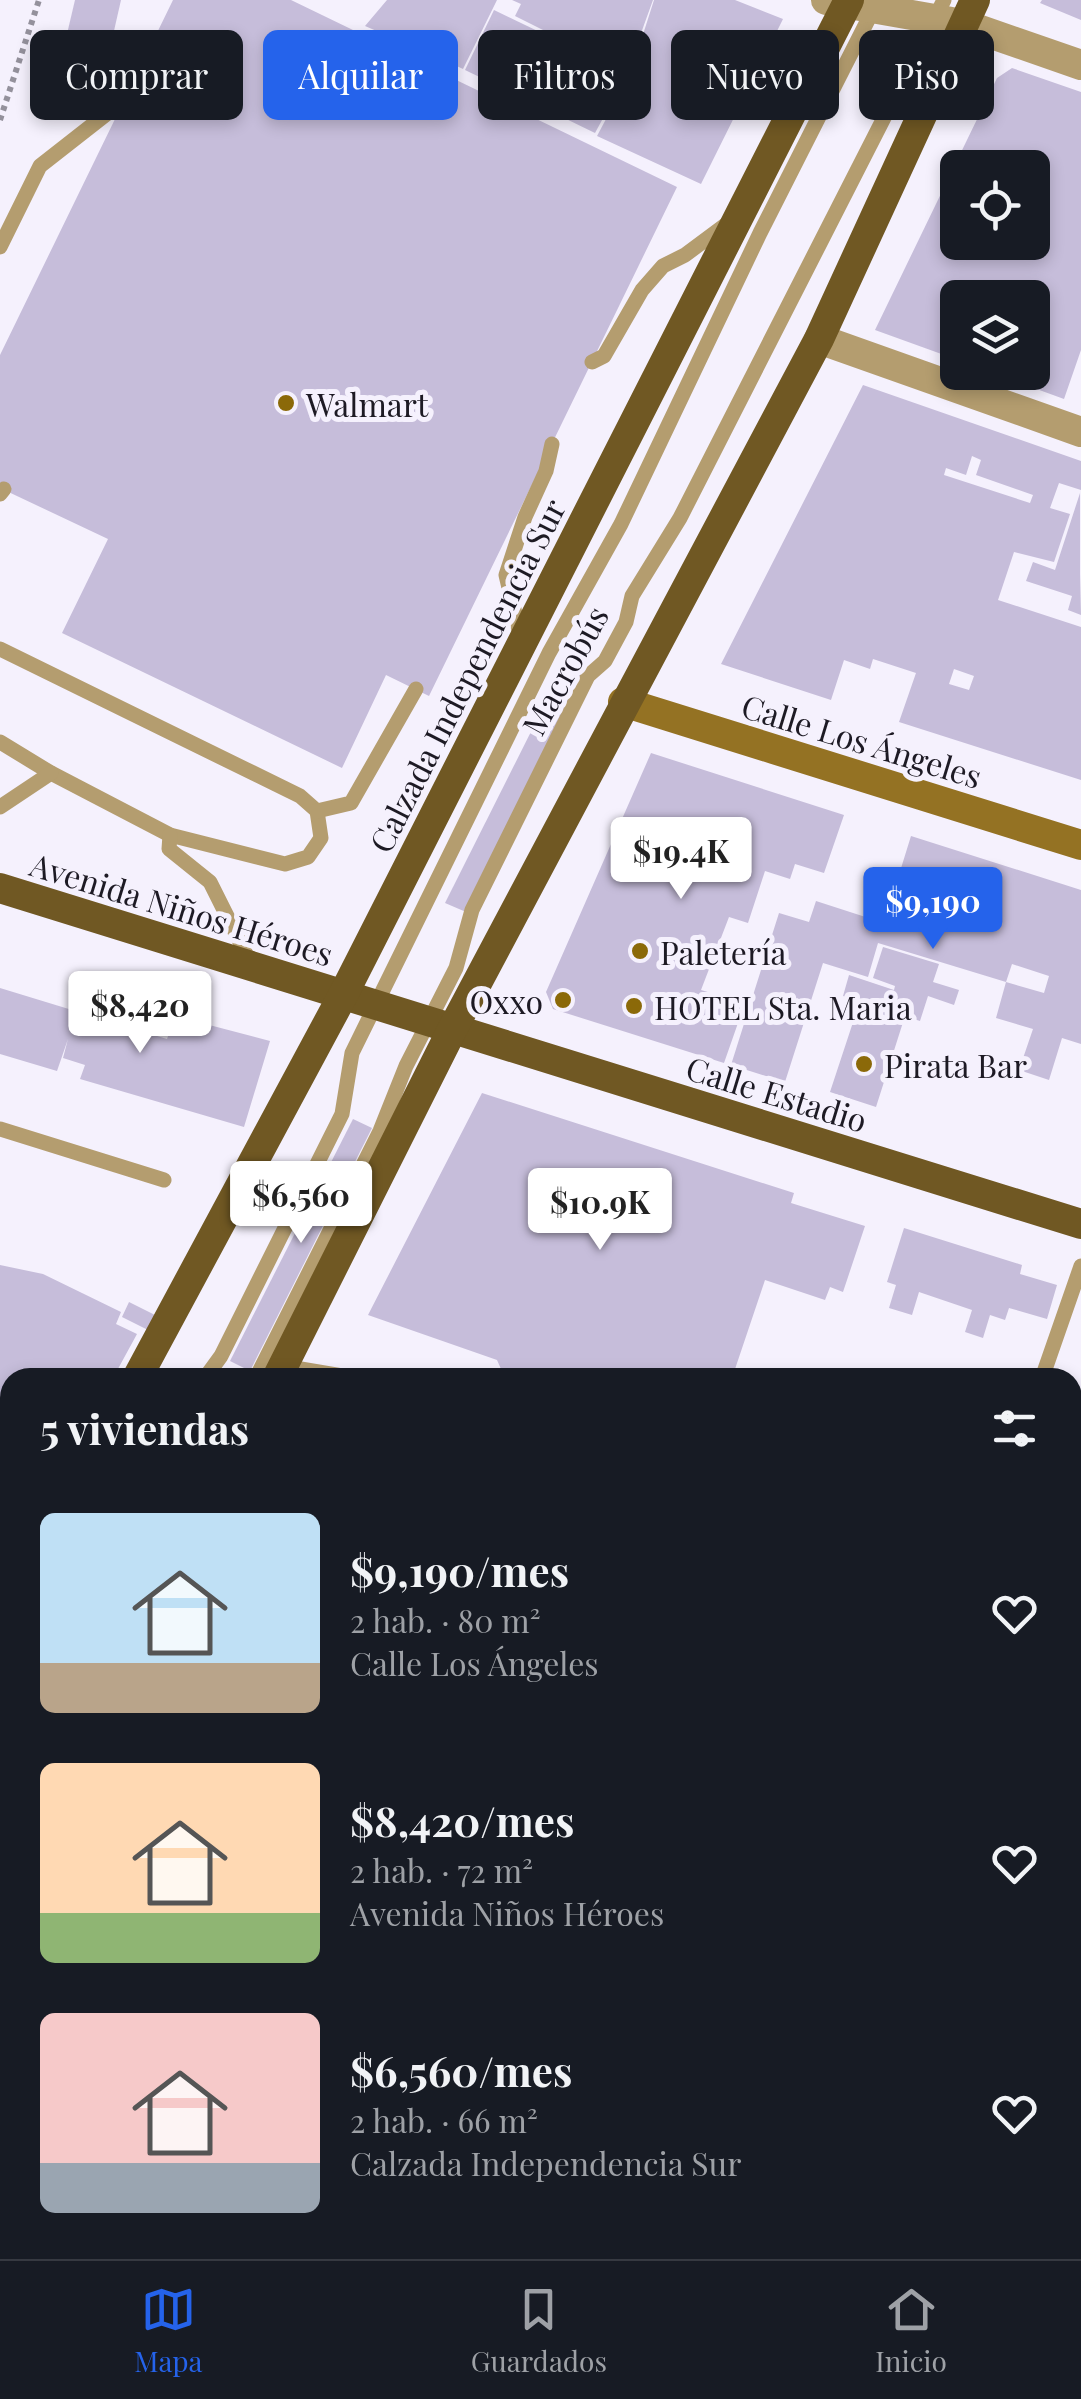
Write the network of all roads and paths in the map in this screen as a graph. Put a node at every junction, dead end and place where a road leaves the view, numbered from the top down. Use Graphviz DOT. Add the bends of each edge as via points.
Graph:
graph roads {
  1 [pos="39,0"];
  2 [pos="854,3"];
  3 [pos="954,11"];
  4 [pos="1081,65"];
  5 [pos="0,120"];
  6 [pos="99,120"];
  7 [pos="735,218"];
  8 [pos="0,247"];
  9 [pos="819,339"];
  10 [pos="592,362"];
  11 [pos="1081,432"];
  12 [pos="552,444"];
  13 [pos="522,644"];
  14 [pos="0,649"];
  15 [pos="416,689"];
  16 [pos="623,702"];
  17 [pos="0,742"];
  18 [pos="51,773"];
  19 [pos="0,807"];
  20 [pos="317,811"];
  21 [pos="170,835"];
  22 [pos="1081,844"];
  23 [pos="0,888"];
  24 [pos="252,966"];
  25 [pos="344,995"];
  26 [pos="377,1005"];
  27 [pos="441,1025"];
  28 [pos="0,1128"];
  29 [pos="164,1180"];
  30 [pos="1081,1224"];
  31 [pos="1081,1266"];
  32 [pos="142,1368"];
  33 [pos="212,1368"];
  34 [pos="275,1368"];
  35 [pos="1045,1368"];
  1 -- 5 [label="path"];
  2 -- 3 [label="street"];
  2 -- 7 [label="main road, Calzada Independencia Sur"];
  2 -- 26 [label="lane, Macrobús" via="760,233 622,524 549,653"];
  3 -- 4 [label="street"];
  3 -- 9 [label="main road"];
  3 -- 27 [label="lane, Macrobús" via="632,596 605,661 588,676 472,910"];
  6 -- 8 [label="lane" via="40,166"];
  7 -- 10 [label="lane" via="663,266 604,356"];
  7 -- 13 [label="main road, Calzada Independencia Sur"];
  9 -- 11 [label="street"];
  9 -- 16 [label="main road"];
  12 -- 13 [label="lane" via="506,575"];
  13 -- 25 [label="main road, Calzada Independencia Sur"];
  14 -- 20 [label="lane" via="300,796"];
  15 -- 20 [label="lane" via="351,803"];
  16 -- 22 [label="street, Calle Los Ángeles"];
  16 -- 27 [label="main road"];
  17 -- 18 [label="lane"];
  18 -- 19 [label="lane"];
  18 -- 21 [label="lane"];
  20 -- 21 [label="lane" via="321,838 308,857 285,864"];
  21 -- 24 [label="lane" via="169,849 210,882"];
  23 -- 24 [label="main road, Avenida Niños Héroes"];
  24 -- 25 [label="main road, Avenida Niños Héroes"];
  25 -- 26 [label="main road, Avenida Niños Héroes"];
  25 -- 32 [label="main road, Calzada Independencia Sur"];
  26 -- 27 [label="main road, Calle Estadio"];
  26 -- 33 [label="lane, Macrobús" via="352,1053 342,1114"];
  27 -- 30 [label="main road, Calle Estadio"];
  27 -- 34 [label="main road"];
  28 -- 29 [label="lane"];
  31 -- 35 [label="lane"];
}
